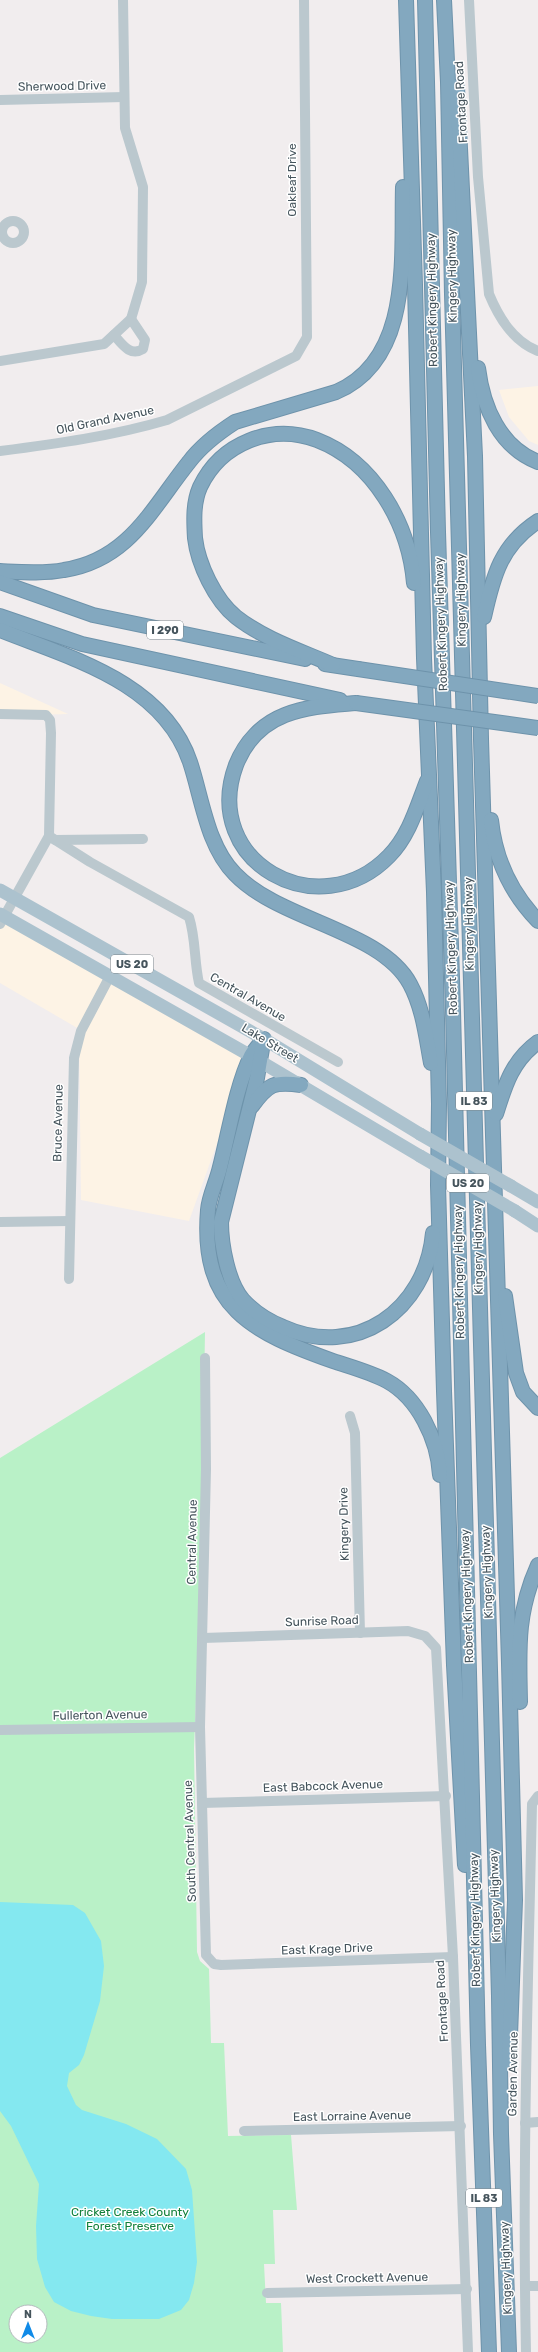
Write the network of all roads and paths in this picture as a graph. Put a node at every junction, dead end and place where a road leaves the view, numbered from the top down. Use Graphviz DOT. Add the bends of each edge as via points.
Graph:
graph roads {
  1 [pos="123,0"];
  2 [pos="304,0"];
  3 [pos="406,0"];
  4 [pos="425,0"];
  5 [pos="444,0"];
  6 [pos="453,0"];
  7 [pos="469,0"];
  8 [pos="407,75"];
  9 [pos="124,98"];
  10 [pos="0,100"];
  11 [pos="463,205"];
  12 [pos="131,319"];
  13 [pos="114,335"];
  14 [pos="538,351"];
  15 [pos="296,356"];
  16 [pos="0,361"];
  17 [pos="0,451"];
  18 [pos="538,462"];
  19 [pos="538,521"];
  20 [pos="0,571"];
  21 [pos="0,582"];
  22 [pos="0,616"];
  23 [pos="0,630"];
  24 [pos="479,643"];
  25 [pos="424,658"];
  26 [pos="333,665"];
  27 [pos="538,696"];
  28 [pos="356,703"];
  29 [pos="0,714"];
  30 [pos="538,728"];
  31 [pos="481,739"];
  32 [pos="429,777"];
  33 [pos="52,838"];
  34 [pos="142,839"];
  35 [pos="0,890"];
  36 [pos="14,898"];
  37 [pos="1,918"];
  38 [pos="538,921"];
  39 [pos="110,976"];
  40 [pos="264,1039"];
  41 [pos="538,1042"];
  42 [pos="255,1059"];
  43 [pos="338,1062"];
  44 [pos="301,1085"];
  45 [pos="439,1104"];
  46 [pos="249,1111"];
  47 [pos="493,1126"];
  48 [pos="438,1185"];
  49 [pos="538,1202"];
  50 [pos="70,1221"];
  51 [pos="0,1222"];
  52 [pos="495,1224"];
  53 [pos="538,1226"];
  54 [pos="69,1279"];
  55 [pos="205,1358"];
  56 [pos="538,1408"];
  57 [pos="350,1416"];
  58 [pos="538,1565"];
  59 [pos="360,1632"];
  60 [pos="203,1638"];
  61 [pos="436,1648"];
  62 [pos="454,1664"];
  63 [pos="200,1727"];
  64 [pos="0,1730"];
  65 [pos="512,1792"];
  66 [pos="446,1796"];
  67 [pos="537,1797"];
  68 [pos="202,1803"];
  69 [pos="206,1955"];
  70 [pos="533,1955"];
  71 [pos="453,1958"];
  72 [pos="478,2045"];
  73 [pos="538,2122"];
  74 [pos="525,2123"];
  75 [pos="460,2126"];
  76 [pos="244,2131"];
  77 [pos="503,2202"];
  78 [pos="525,2286"];
  79 [pos="538,2286"];
  80 [pos="467,2289"];
  81 [pos="267,2293"];
  82 [pos="468,2352"];
  83 [pos="490,2352"];
  84 [pos="509,2352"];
  85 [pos="526,2352"];
  1 -- 9 [label="street"];
  2 -- 15 [label="street, Oakleaf Drive" via="307,337"];
  3 -- 8 [label="highway"];
  4 -- 72 [label="highway, Robert Kingery Highway / IL 83" via="438,540 453,1002"];
  5 -- 77 [label="highway, Kingery Highway / IL 83"];
  6 -- 11 [label="highway"];
  7 -- 14 [label="street, Frontage Road" via="489,294 495,309 509,330 527,347"];
  8 -- 20 [label="highway" via="404,107 401,285 388,339 374,364 352,385 342,390 235,422 222,430 190,461 144,524 104,557 63,571"];
  8 -- 25 [label="highway"];
  9 -- 10 [label="street, Sherwood Drive"];
  9 -- 12 [label="street" via="125,128 144,187 142,282"];
  11 -- 18 [label="highway" via="470,240 476,355 483,395 495,424 509,445"];
  11 -- 24 [label="highway" via="475,456"];
  12 -- 13 [label="street"];
  12 -- 13 [label="street" via="145,340 143,349 132,352"];
  13 -- 16 [label="street" via="104,344"];
  15 -- 17 [label="street, Old Grand Avenue" via="166,420 144,427"];
  19 -- 24 [label="highway" via="515,540 498,565"];
  21 -- 26 [label="highway, I 290" via="93,615"];
  22 -- 28 [label="highway" via="82,644"];
  23 -- 45 [label="highway" via="108,675 148,701 166,719 184,747 213,836 232,872 265,898 370,946 400,970 409,982 419,1005"];
  24 -- 31 [label="highway"];
  25 -- 26 [label="highway" via="416,615 412,561 406,541 391,507 368,476 348,458 316,440 281,434 247,440 211,468 200,489 193,518 198,556 212,587 236,616 274,639"];
  25 -- 32 [label="highway"];
  26 -- 27 [label="highway, I 290, bridge"];
  28 -- 30 [label="highway, bridge"];
  28 -- 32 [label="highway" via="314,707 284,715 258,732 247,744 232,775 229,806 237,836 254,860 279,878 308,887 337,886 364,876 390,856 400,843"];
  29 -- 33 [label="street" via="46,715 50,720"];
  31 -- 38 [label="highway" via="486,760 492,828 500,862 514,890"];
  31 -- 47 [label="highway"];
  32 -- 45 [label="highway"];
  33 -- 34 [label="street"];
  33 -- 36 [label="street"];
  33 -- 43 [label="street, Central Avenue" via="189,917 194,932 199,983"];
  35 -- 36 [label="main road, Lake Street / US 20"];
  36 -- 37 [label="street"];
  36 -- 40 [label="main road, Lake Street / US 20"];
  37 -- 39 [label="main road, Lake Street / US 20"];
  39 -- 42 [label="main road, Lake Street / US 20"];
  39 -- 50 [label="street, Bruce Avenue" via="81,1031 74,1058"];
  40 -- 42 [label="highway"];
  40 -- 49 [label="main road, Lake Street / US 20, bridge"];
  41 -- 47 [label="highway" via="528,1049 510,1072"];
  42 -- 44 [label="main road, Lake Street / US 20"];
  42 -- 46 [label="highway"];
  42 -- 62 [label="highway" via="241,1085 208,1208 207,1238 217,1285 235,1311 267,1335 387,1381 415,1407 431,1437 439,1467"];
  44 -- 46 [label="highway" via="278,1083 270,1086"];
  44 -- 53 [label="main road, Lake Street / US 20, bridge"];
  45 -- 48 [label="highway"];
  46 -- 48 [label="highway" via="224,1205 221,1236 228,1270 242,1299 265,1320 294,1332 328,1338 350,1335 383,1321 404,1304 417,1286 428,1261"];
  47 -- 52 [label="highway"];
  48 -- 62 [label="highway"];
  50 -- 51 [label="street"];
  50 -- 54 [label="street, Bruce Avenue"];
  52 -- 56 [label="highway" via="516,1373 523,1392"];
  52 -- 65 [label="highway"];
  55 -- 60 [label="street, Central Avenue"];
  57 -- 59 [label="street, Kingery Drive" via="354,1433"];
  58 -- 65 [label="highway" via="528,1586 521,1618 520,1725"];
  59 -- 60 [label="street, Sunrise Road"];
  59 -- 61 [label="street, Sunrise Road" via="408,1631 425,1636"];
  60 -- 63 [label="street, Central Avenue"];
  61 -- 66 [label="street, Frontage Road"];
  62 -- 72 [label="highway" via="463,1840"];
  63 -- 64 [label="street, Fullerton Avenue"];
  63 -- 68 [label="street, South Central Avenue"];
  65 -- 77 [label="highway" via="515,1900"];
  66 -- 68 [label="street, East Babcock Avenue"];
  66 -- 71 [label="street, Frontage Road"];
  67 -- 70 [label="street, Garden Avenue" via="532,1804"];
  68 -- 69 [label="street, South Central Avenue"];
  69 -- 71 [label="street, East Krage Drive" via="214,1964 220,1965"];
  70 -- 74 [label="street, Garden Avenue"];
  71 -- 75 [label="street, Frontage Road"];
  72 -- 83 [label="highway, Robert Kingery Highway / IL 83"];
  73 -- 74 [label="street"];
  74 -- 78 [label="street, Garden Avenue"];
  75 -- 76 [label="street, East Lorraine Avenue"];
  75 -- 80 [label="street, Frontage Road"];
  77 -- 84 [label="highway, Kingery Highway / IL 83"];
  78 -- 79 [label="street"];
  78 -- 85 [label="street, Garden Avenue"];
  80 -- 81 [label="street, West Crockett Avenue"];
  80 -- 82 [label="street, Frontage Road"];
}
